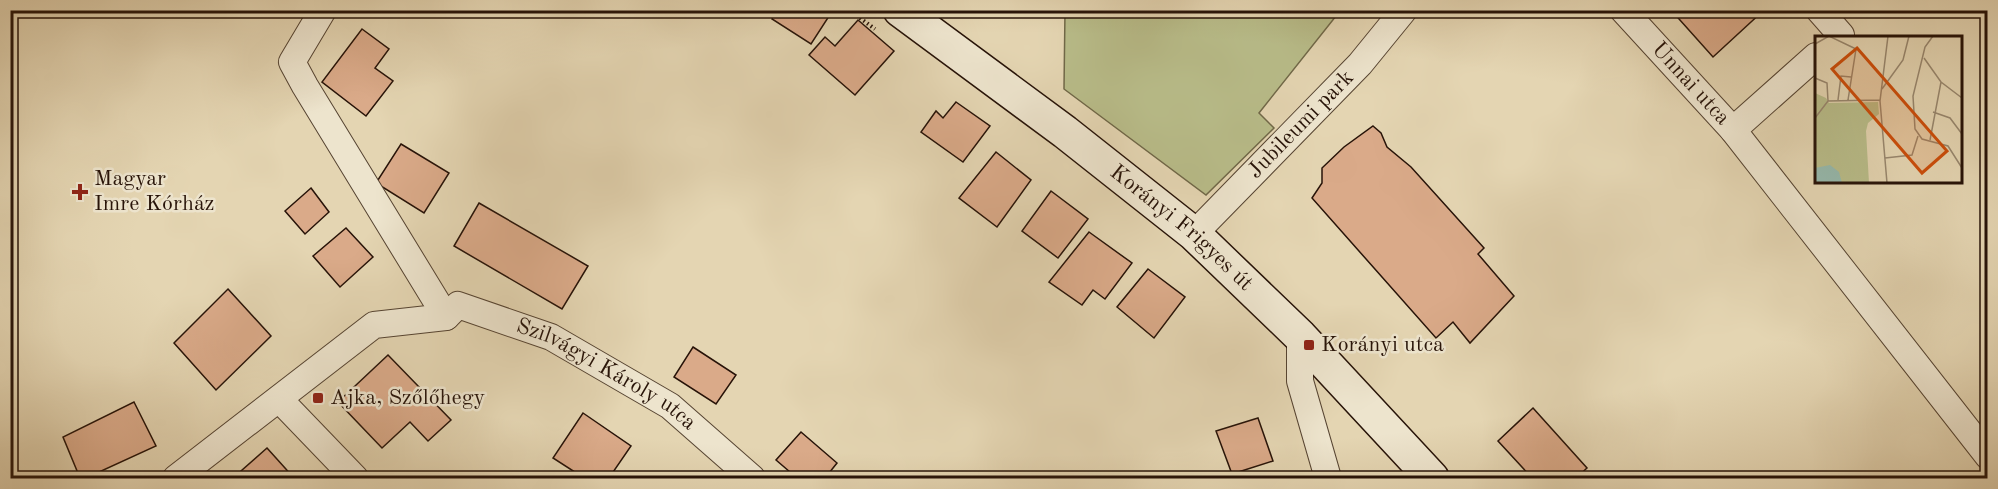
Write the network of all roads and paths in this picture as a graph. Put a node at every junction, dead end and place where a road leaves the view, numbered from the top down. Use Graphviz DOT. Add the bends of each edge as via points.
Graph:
graph roads {
  1 [pos="323,10"];
  2 [pos="849,10"];
  3 [pos="1404,10"];
  4 [pos="1623,10"];
  5 [pos="1819,10"];
  6 [pos="889,21"];
  7 [pos="1840,36"];
  8 [pos="1815,57"];
  9 [pos="1733,130"];
  10 [pos="1194,234"];
  11 [pos="446,317"];
  12 [pos="1300,336"];
  13 [pos="279,399"];
  14 [pos="1988,456"];
  15 [pos="176,478"];
  16 [pos="355,478"];
  17 [pos="752,478"];
  18 [pos="1328,478"];
  19 [pos="1432,478"];
  1 -- 11 [label="street" via="292,62"];
  2 -- 6 [label="path"];
  3 -- 10 [label="street, Jubileumi park" via="1360,64"];
  4 -- 9 [label="street, Unnai utca"];
  5 -- 7 [label="street"];
  6 -- 10 [label="main road, Korányi Frigyes út" via="1065,132"];
  8 -- 9 [label="street, Unnai utca"];
  9 -- 14 [label="street"];
  10 -- 12 [label="main road, Korányi Frigyes út"];
  11 -- 13 [label="street, Szilvágyi Károly utca" via="374,326"];
  11 -- 17 [label="street, Szilvágyi Károly utca" via="458,305 551,337 670,406"];
  12 -- 18 [label="street" via="1300,381"];
  12 -- 19 [label="main road, Korányi Frigyes út"];
  13 -- 15 [label="street, Szilvágyi Károly utca"];
  13 -- 16 [label="street"];
}
